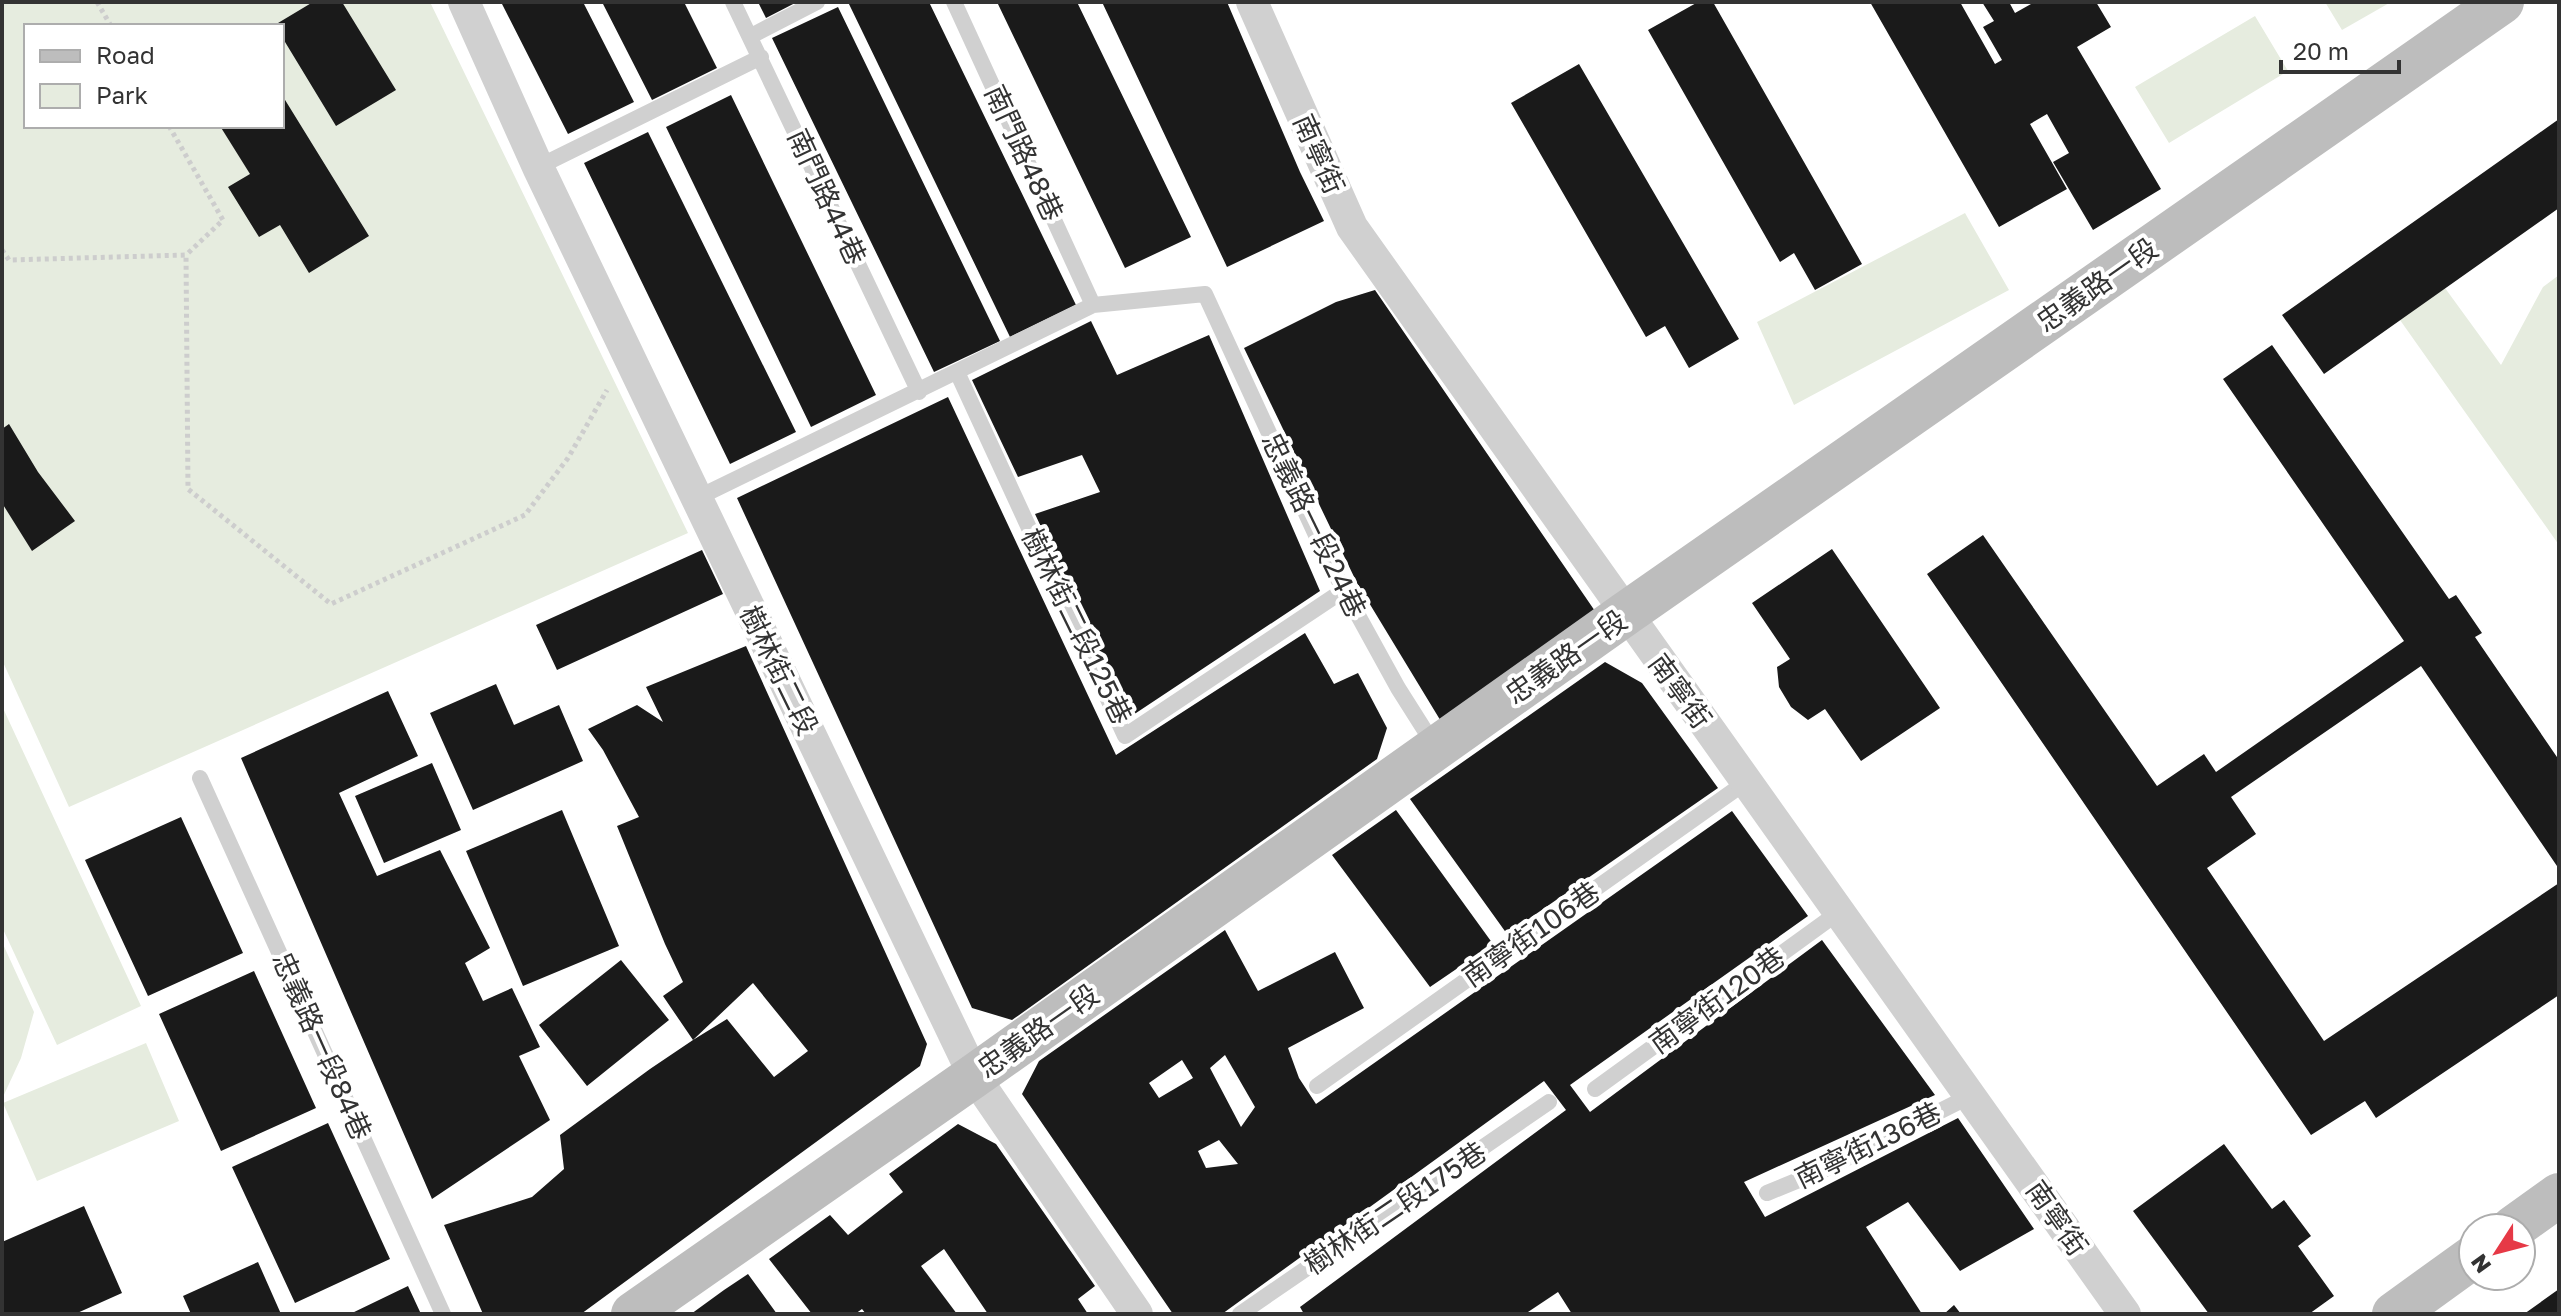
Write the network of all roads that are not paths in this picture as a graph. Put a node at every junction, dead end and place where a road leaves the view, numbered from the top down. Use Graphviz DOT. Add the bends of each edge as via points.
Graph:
graph roads {
  1 [pos="464,2"];
  2 [pos="733,2"];
  3 [pos="817,2"];
  4 [pos="954,2"];
  5 [pos="1252,2"];
  6 [pos="2502,2"];
  7 [pos="751,36"];
  8 [pos="761,57"];
  9 [pos="538,167"];
  10 [pos="1093,305"];
  11 [pos="957,372"];
  12 [pos="919,392"];
  13 [pos="697,498"];
  14 [pos="1344,590"];
  15 [pos="1625,614"];
  16 [pos="1437,749"];
  17 [pos="200,778"];
  18 [pos="1746,782"];
  19 [pos="1839,912"];
  20 [pos="974,1076"];
  21 [pos="1317,1086"];
  22 [pos="1595,1089"];
  23 [pos="1970,1096"];
  24 [pos="1549,1102"];
  25 [pos="1767,1193"];
  26 [pos="2559,1195"];
  27 [pos="2535,1212"];
  28 [pos="2457,1269"];
  29 [pos="443,1314"];
  30 [pos="633,1314"];
  31 [pos="1137,1314"];
  32 [pos="1240,1314"];
  33 [pos="2125,1314"];
  34 [pos="2394,1314"];
  1 -- 9 [label="street, 樹林街二段"];
  2 -- 7 [label="lane, 南門路44巷"];
  3 -- 7 [label="lane"];
  4 -- 10 [label="lane, 南門路48巷"];
  5 -- 15 [label="street, 南寧街" via="1352,227"];
  6 -- 15 [label="street, 忠義路一段"];
  7 -- 8 [label="lane, 南門路44巷"];
  8 -- 9 [label="lane"];
  8 -- 12 [label="lane, 南門路44巷"];
  9 -- 13 [label="street, 樹林街二段"];
  10 -- 11 [label="lane"];
  10 -- 14 [label="lane, 忠義路一段24巷" via="1205,294"];
  11 -- 12 [label="lane"];
  11 -- 14 [label="lane, 樹林街二段125巷" via="1125,736"];
  12 -- 13 [label="lane"];
  13 -- 20 [label="street, 樹林街二段"];
  14 -- 16 [label="lane, 忠義路一段24巷"];
  15 -- 16 [label="street, 忠義路一段"];
  15 -- 18 [label="street, 南寧街"];
  16 -- 20 [label="street, 忠義路一段"];
  17 -- 29 [label="lane, 忠義路一段84巷"];
  18 -- 19 [label="street, 南寧街"];
  18 -- 21 [label="lane, 南寧街106巷"];
  19 -- 22 [label="lane, 南寧街120巷"];
  19 -- 23 [label="street, 南寧街"];
  20 -- 30 [label="street, 忠義路一段"];
  20 -- 31 [label="street, 樹林街二段"];
  23 -- 25 [label="lane, 南寧街136巷"];
  23 -- 33 [label="street, 南寧街"];
  24 -- 32 [label="lane, 樹林街二段175巷"];
  26 -- 27 [label="street"];
  28 -- 34 [label="street"];
}
